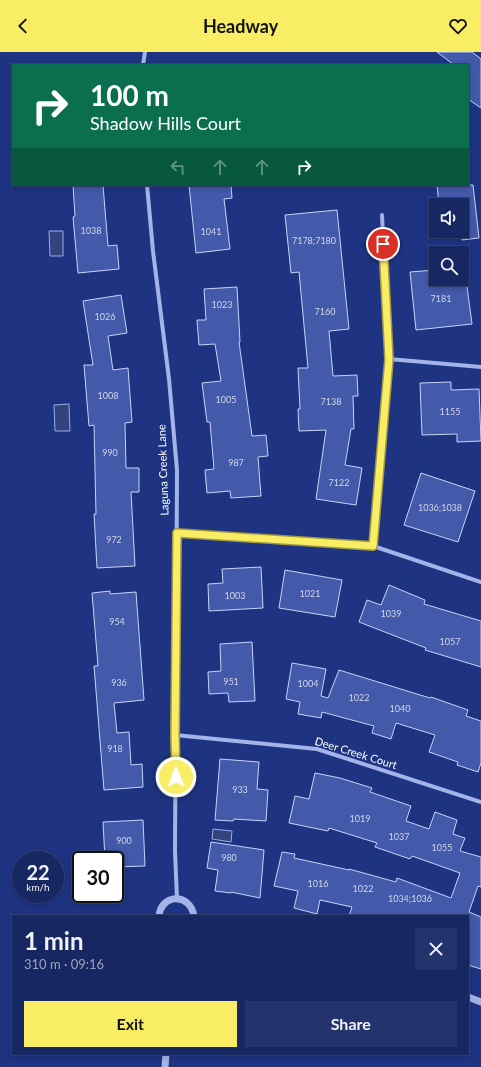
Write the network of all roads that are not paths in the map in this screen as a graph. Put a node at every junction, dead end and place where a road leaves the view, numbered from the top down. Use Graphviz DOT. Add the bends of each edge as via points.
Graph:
graph roads {
  1 [pos="145,52"];
  2 [pos="143,64"];
  3 [pos="147,186"];
  4 [pos="382,215"];
  5 [pos="389,359"];
  6 [pos="481,367"];
  7 [pos="177,533"];
  8 [pos="373,546"];
  9 [pos="481,582"];
  10 [pos="175,735"];
  11 [pos="481,802"];
  12 [pos="177,899"];
  13 [pos="160,915"];
  14 [pos="194,915"];
  15 [pos="469,997"];
  16 [pos="481,1002"];
  17 [pos="166,1055"];
  18 [pos="165,1067"];
  1 -- 2 [label="street"];
  3 -- 7 [label="street, Laguna Creek Lane" via="177,470"];
  4 -- 5 [label="street"];
  5 -- 6 [label="street"];
  5 -- 8 [label="street"];
  7 -- 8 [label="street"];
  7 -- 10 [label="street, Laguna Creek Lane"];
  8 -- 9 [label="street"];
  10 -- 11 [label="street, Deer Creek Court" via="317,749"];
  10 -- 12 [label="street, Laguna Creek Lane"];
  12 -- 13 [label="street" via="165,903 161,907"];
  12 -- 14 [label="street" via="190,904"];
  15 -- 16 [label="street"];
  17 -- 18 [label="street"];
}
